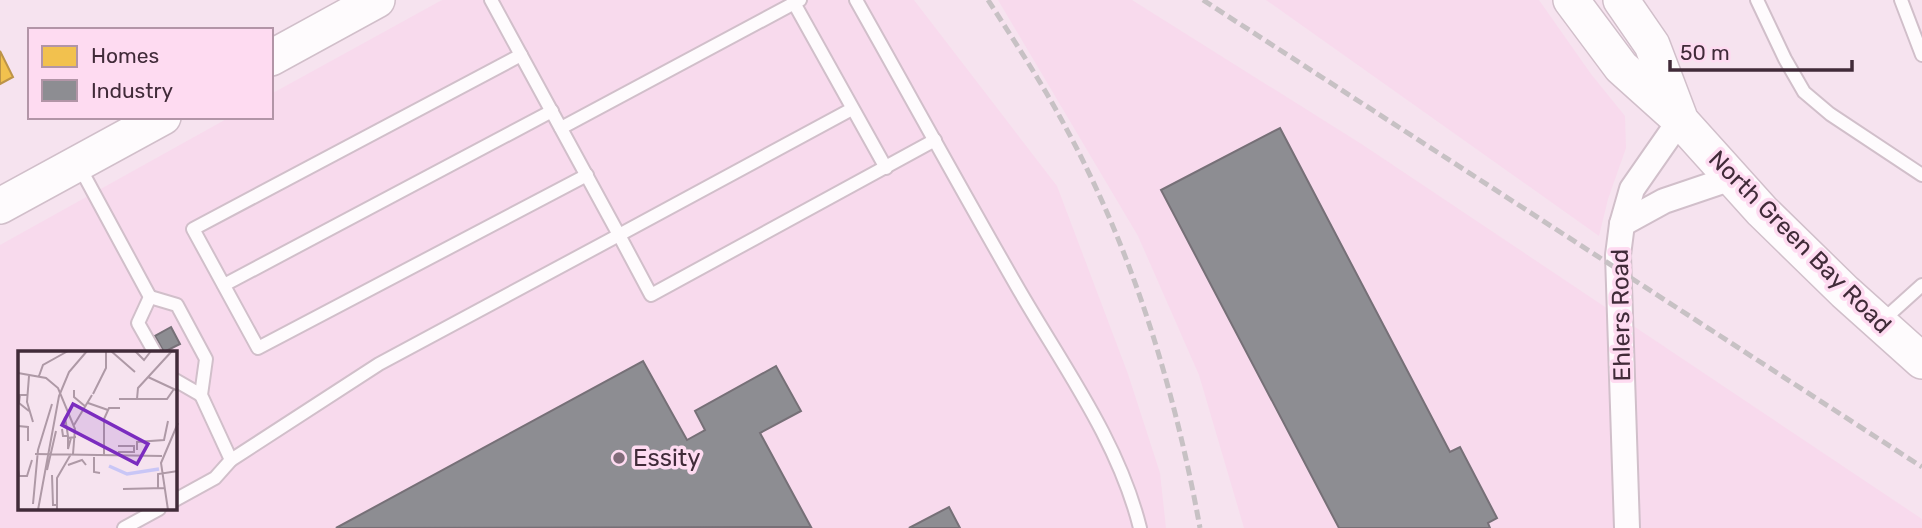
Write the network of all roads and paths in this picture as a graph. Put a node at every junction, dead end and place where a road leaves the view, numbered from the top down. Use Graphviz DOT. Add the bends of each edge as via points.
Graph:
graph roads {
  1 [pos="377,0"];
  2 [pos="491,0"];
  3 [pos="856,0"];
  4 [pos="1571,0"];
  5 [pos="1621,0"];
  6 [pos="1757,0"];
  7 [pos="1901,0"];
  8 [pos="797,2"];
  9 [pos="521,55"];
  10 [pos="1922,55"];
  11 [pos="273,57"];
  12 [pos="852,109"];
  13 [pos="552,111"];
  14 [pos="159,119"];
  15 [pos="1680,120"];
  16 [pos="561,128"];
  17 [pos="935,140"];
  18 [pos="78,164"];
  19 [pos="886,168"];
  20 [pos="587,175"];
  21 [pos="1922,175"];
  22 [pos="1732,178"];
  23 [pos="0,206"];
  24 [pos="1622,224"];
  25 [pos="619,235"];
  26 [pos="224,285"];
  27 [pos="1922,285"];
  28 [pos="150,297"];
  29 [pos="1880,323"];
  30 [pos="154,351"];
  31 [pos="1922,361"];
  32 [pos="177,381"];
  33 [pos="201,395"];
  34 [pos="231,460"];
  35 [pos="177,499"];
  36 [pos="157,510"];
  37 [pos="124,528"];
  38 [pos="1140,528"];
  39 [pos="1627,528"];
  1 -- 11 [label="street"];
  2 -- 9 [label="lane"];
  3 -- 17 [label="lane"];
  4 -- 15 [label="street, North Green Bay Road" via="1621,67"];
  5 -- 15 [label="street, North Green Bay Road" via="1652,45"];
  6 -- 21 [label="lane" via="1804,92"];
  7 -- 10 [label="lane"];
  8 -- 12 [label="lane"];
  8 -- 16 [label="lane"];
  9 -- 13 [label="lane"];
  9 -- 26 [label="lane" via="193,229"];
  12 -- 19 [label="lane"];
  12 -- 25 [label="lane"];
  13 -- 16 [label="lane"];
  13 -- 26 [label="lane"];
  14 -- 18 [label="street"];
  15 -- 22 [label="street, North Green Bay Road"];
  15 -- 24 [label="street, Ehlers Road" via="1632,189"];
  16 -- 20 [label="lane"];
  17 -- 19 [label="lane"];
  17 -- 38 [label="lane" via="1091,411 1119,466"];
  18 -- 23 [label="street"];
  18 -- 28 [label="lane"];
  19 -- 25 [label="lane" via="651,295"];
  20 -- 25 [label="lane"];
  20 -- 26 [label="lane" via="258,348"];
  22 -- 24 [label="street" via="1664,201"];
  22 -- 29 [label="street, North Green Bay Road"];
  24 -- 39 [label="street, Ehlers Road" via="1616,267"];
  25 -- 34 [label="lane" via="379,364"];
  27 -- 29 [label="lane"];
  28 -- 30 [label="lane" via="138,323"];
  28 -- 33 [label="lane" via="177,305 206,359"];
  29 -- 31 [label="street, North Green Bay Road"];
  32 -- 33 [label="lane"];
  33 -- 34 [label="lane"];
  34 -- 35 [label="lane" via="215,478"];
  36 -- 37 [label="lane"];
}
